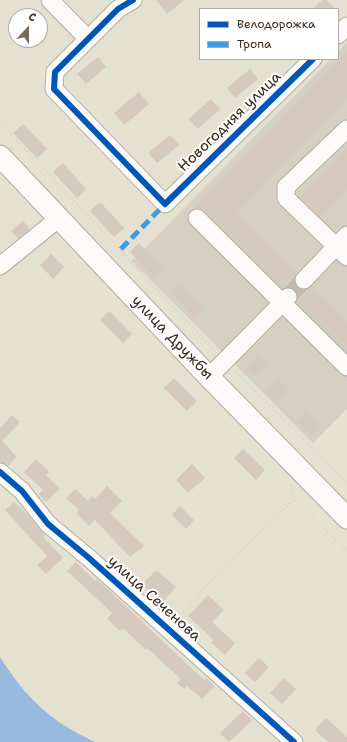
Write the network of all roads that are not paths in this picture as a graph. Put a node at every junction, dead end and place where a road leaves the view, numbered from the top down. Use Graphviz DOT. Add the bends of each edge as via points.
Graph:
graph roads {
  1 [pos="50,0"];
  2 [pos="133,0"];
  3 [pos="347,26"];
  4 [pos="339,33"];
  5 [pos="88,39"];
  6 [pos="312,60"];
  7 [pos="347,129"];
  8 [pos="0,156"];
  9 [pos="197,218"];
  10 [pos="58,219"];
  11 [pos="343,246"];
  12 [pos="0,266"];
  13 [pos="304,280"];
  14 [pos="285,300"];
  15 [pos="347,367"];
  16 [pos="209,377"];
  17 [pos="0,472"];
  18 [pos="347,518"];
  19 [pos="294,742"];
  1 -- 5 [label="street"];
  2 -- 5 [label="street" via="118,9"];
  3 -- 4 [label="street"];
  5 -- 6 [label="street, Новогодняя улица" via="55,72 54,88 165,204"];
  7 -- 11 [label="street" via="286,187 285,191 286,198"];
  8 -- 10 [label="main road, улица Дружбы"];
  9 -- 14 [label="street"];
  10 -- 12 [label="street"];
  10 -- 16 [label="main road, улица Дружбы"];
  11 -- 13 [label="street"];
  14 -- 15 [label="street"];
  14 -- 16 [label="street"];
  16 -- 18 [label="main road, улица Дружбы"];
  17 -- 19 [label="street, улица Сеченова" via="22,491 48,524"];
}
